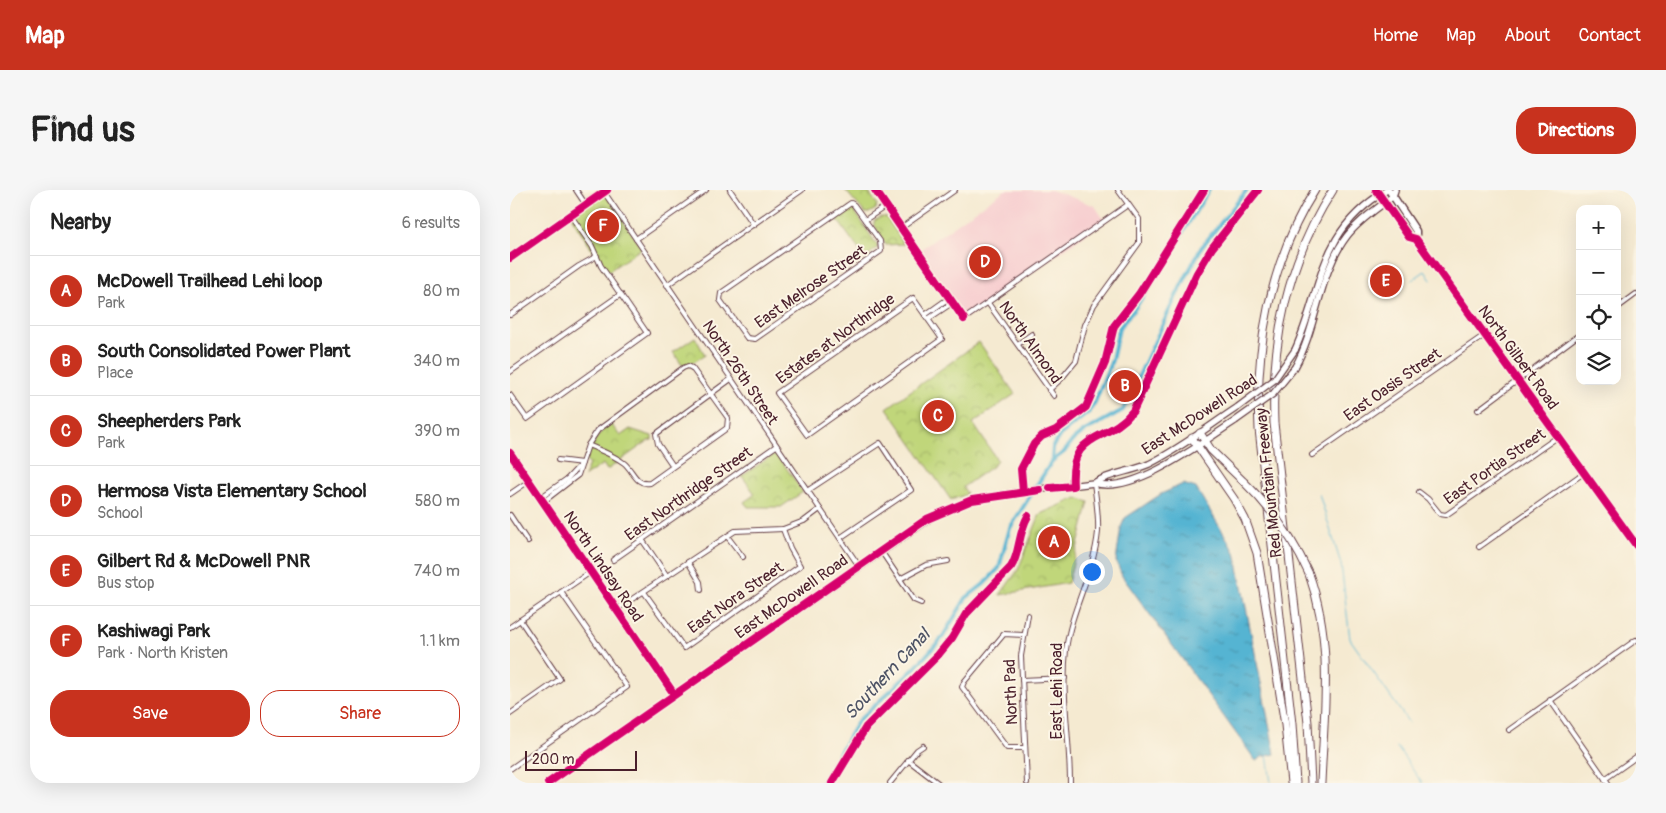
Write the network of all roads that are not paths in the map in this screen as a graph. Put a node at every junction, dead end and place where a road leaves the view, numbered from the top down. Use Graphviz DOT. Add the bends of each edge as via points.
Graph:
graph roads {
  1 [pos="576,190"];
  2 [pos="706,190"];
  3 [pos="730,190"];
  4 [pos="802,190"];
  5 [pos="875,190"];
  6 [pos="955,190"];
  7 [pos="1118,190"];
  8 [pos="1315,190"];
  9 [pos="1334,190"];
  10 [pos="606,191"];
  11 [pos="1391,191"];
  12 [pos="1378,192"];
  13 [pos="1385,202"];
  14 [pos="1130,204"];
  15 [pos="586,205"];
  16 [pos="886,206"];
  17 [pos="571,216"];
  18 [pos="865,220"];
  19 [pos="754,224"];
  20 [pos="901,228"];
  21 [pos="636,239"];
  22 [pos="1416,239"];
  23 [pos="511,256"];
  24 [pos="597,256"];
  25 [pos="668,285"];
  26 [pos="621,294"];
  27 [pos="1636,294"];
  28 [pos="951,300"];
  29 [pos="988,303"];
  30 [pos="1621,305"];
  31 [pos="935,308"];
  32 [pos="938,312"];
  33 [pos="510,315"];
  34 [pos="925,315"];
  35 [pos="928,319"];
  36 [pos="964,319"];
  37 [pos="1032,334"];
  38 [pos="1486,334"];
  39 [pos="1576,337"];
  40 [pos="1018,344"];
  41 [pos="510,372"];
  42 [pos="731,379"];
  43 [pos="1519,380"];
  44 [pos="1049,390"];
  45 [pos="710,394"];
  46 [pos="510,395"];
  47 [pos="1054,396"];
  48 [pos="1478,410"];
  49 [pos="1200,433"];
  50 [pos="1559,436"];
  51 [pos="1192,438"];
  52 [pos="1205,440"];
  53 [pos="588,445"];
  54 [pos="776,446"];
  55 [pos="1197,446"];
  56 [pos="510,453"];
  57 [pos="1312,455"];
  58 [pos="558,460"];
  59 [pos="582,463"];
  60 [pos="673,466"];
  61 [pos="1585,472"];
  62 [pos="529,481"];
  63 [pos="1094,483"];
  64 [pos="807,491"];
  65 [pos="1420,492"];
  66 [pos="510,494"];
  67 [pos="542,500"];
  68 [pos="820,509"];
  69 [pos="510,515"];
  70 [pos="783,529"];
  71 [pos="727,536"];
  72 [pos="840,538"];
  73 [pos="643,540"];
  74 [pos="528,542"];
  75 [pos="1636,545"];
  76 [pos="1479,547"];
  77 [pos="881,551"];
  78 [pos="742,557"];
  79 [pos="614,560"];
  80 [pos="948,561"];
  81 [pos="688,562"];
  82 [pos="859,566"];
  83 [pos="592,571"];
  84 [pos="667,576"];
  85 [pos="900,578"];
  86 [pos="701,590"];
  87 [pos="562,592"];
  88 [pos="644,592"];
  89 [pos="921,604"];
  90 [pos="617,609"];
  91 [pos="1028,615"];
  92 [pos="520,620"];
  93 [pos="510,627"];
  94 [pos="1023,635"];
  95 [pos="1636,640"];
  96 [pos="1065,678"];
  97 [pos="1022,680"];
  98 [pos="674,694"];
  99 [pos="1550,700"];
  100 [pos="510,714"];
  101 [pos="1508,730"];
  102 [pos="923,746"];
  103 [pos="1025,748"];
  104 [pos="1636,757"];
  105 [pos="908,760"];
  106 [pos="510,769"];
  107 [pos="1607,781"];
  108 [pos="548,783"];
  109 [pos="890,783"];
  110 [pos="938,783"];
  111 [pos="1027,783"];
  112 [pos="1070,783"];
  113 [pos="1291,783"];
  114 [pos="1296,783"];
  115 [pos="1311,783"];
  116 [pos="1321,783"];
  1 -- 15 [label="street"];
  2 -- 21 [label="street"];
  3 -- 19 [label="street"];
  4 -- 19 [label="street"];
  5 -- 16 [label="main road"];
  6 -- 20 [label="street"];
  7 -- 14 [label="street"];
  8 -- 114 [label="highway, Red Mountain Freeway" via="1294,232 1271,293 1263,330 1258,385 1259,429"];
  9 -- 115 [label="highway, Red Mountain Freeway" via="1300,254 1286,297 1274,385 1274,423 1308,723"];
  10 -- 15 [label="main road"];
  10 -- 21 [label="street, North 26th Street"];
  11 -- 12 [label="main road, East McDowell Road"];
  11 -- 13 [label="main road, East McDowell Road"];
  11 -- 22 [label="main road, North Gilbert Road" via="1416,231"];
  12 -- 13 [label="main road, North Gilbert Road"];
  12 -- 49 [label="main road, East McDowell Road, bridge" via="1332,245 1295,350 1274,380"];
  13 -- 22 [label="main road, North Gilbert Road" via="1409,237"];
  13 -- 52 [label="main road, East McDowell Road, bridge" via="1354,228 1337,252 1309,336 1295,367 1273,394"];
  14 -- 29 [label="street"];
  14 -- 44 [label="street" via="1139,219 1139,243 1094,305 1076,361"];
  15 -- 17 [label="main road"];
  16 -- 18 [label="street"];
  16 -- 20 [label="main road"];
  17 -- 23 [label="main road"];
  17 -- 24 [label="street"];
  18 -- 18 [label="street, East Melrose Street" via="880,241 881,251 751,340 747,338 719,297 721,293 850,203"];
  19 -- 25 [label="street"];
  20 -- 28 [label="main road"];
  21 -- 25 [label="street, North 26th Street"];
  22 -- 38 [label="main road, North Gilbert Road"];
  24 -- 26 [label="street"];
  24 -- 33 [label="street"];
  25 -- 42 [label="street, North 26th Street"];
  26 -- 41 [label="street"];
  26 -- 46 [label="street" via="648,333 527,418"];
  27 -- 30 [label="street"];
  28 -- 31 [label="street"];
  28 -- 32 [label="street"];
  28 -- 36 [label="main road"];
  29 -- 36 [label="street"];
  29 -- 40 [label="street, North Almond"];
  31 -- 32 [label="street"];
  31 -- 34 [label="street"];
  32 -- 35 [label="street"];
  34 -- 35 [label="street, Estates at Northridge"];
  34 -- 35 [label="street, Estates at Northridge" via="913,298 778,393 807,435 942,339"];
  37 -- 40 [label="street"];
  38 -- 43 [label="main road, North Gilbert Road"];
  38 -- 57 [label="street, East Oasis Street"];
  39 -- 43 [label="street"];
  40 -- 44 [label="street, North Almond"];
  42 -- 45 [label="street"];
  42 -- 54 [label="street, North 26th Street"];
  43 -- 48 [label="street"];
  43 -- 50 [label="main road, North Gilbert Road"];
  44 -- 47 [label="street, North Almond"];
  45 -- 53 [label="street" via="688,366 606,423"];
  45 -- 60 [label="street" via="656,434 658,444"];
  45 -- 60 [label="street" via="728,418 727,428"];
  49 -- 51 [label="main road, East McDowell Road"];
  49 -- 52 [label="highway"];
  50 -- 61 [label="main road, North Gilbert Road"];
  50 -- 65 [label="street, East Portia Street" via="1443,516"];
  51 -- 55 [label="highway"];
  51 -- 63 [label="main road, East McDowell Road" via="1146,465"];
  52 -- 55 [label="main road, East McDowell Road"];
  52 -- 116 [label="highway, bridge" via="1278,519 1298,550 1308,574 1320,612 1326,655"];
  53 -- 59 [label="street"];
  53 -- 60 [label="street" via="625,463 644,484"];
  54 -- 64 [label="street, North 26th Street"];
  54 -- 73 [label="street, East Northridge Street"];
  55 -- 63 [label="main road, East McDowell Road" via="1147,474 1104,486"];
  55 -- 113 [label="highway" via="1234,499 1257,552"];
  56 -- 62 [label="main road, North Lindsay Road"];
  58 -- 59 [label="street"];
  59 -- 67 [label="street"];
  61 -- 75 [label="main road, North Gilbert Road"];
  61 -- 76 [label="street"];
  62 -- 66 [label="street"];
  62 -- 67 [label="main road, North Lindsay Road"];
  63 -- 77 [label="main road, East McDowell Road" via="983,498 922,522"];
  63 -- 96 [label="street, East Lehi Road" via="1098,533 1088,576 1072,618"];
  64 -- 68 [label="street, North 26th Street"];
  64 -- 72 [label="street" via="880,443 911,490"];
  67 -- 83 [label="main road, North Lindsay Road"];
  68 -- 70 [label="street"];
  68 -- 72 [label="street, North 26th Street"];
  69 -- 74 [label="street"];
  70 -- 71 [label="street" via="735,531"];
  70 -- 88 [label="street, East Nora Street" via="800,566 684,648"];
  71 -- 78 [label="street"];
  71 -- 81 [label="street"];
  72 -- 82 [label="street, North 26th Street"];
  73 -- 79 [label="street, East Northridge Street"];
  73 -- 84 [label="street"];
  77 -- 82 [label="main road, East McDowell Road"];
  77 -- 85 [label="street"];
  80 -- 85 [label="street" via="926,565"];
  81 -- 84 [label="street"];
  81 -- 86 [label="street"];
  82 -- 98 [label="main road, East McDowell Road"];
  83 -- 87 [label="street"];
  83 -- 90 [label="main road, North Lindsay Road"];
  84 -- 88 [label="street"];
  85 -- 89 [label="street" via="914,600"];
  87 -- 92 [label="street"];
  87 -- 106 [label="street" via="627,687"];
  88 -- 90 [label="street"];
  90 -- 98 [label="main road, North Lindsay Road"];
  91 -- 94 [label="street, North Pad"];
  92 -- 93 [label="street"];
  92 -- 100 [label="street" via="560,679"];
  94 -- 97 [label="street, North Pad" via="1020,656"];
  94 -- 103 [label="street, North Pad" via="1004,634 962,688 1007,748"];
  95 -- 99 [label="street"];
  96 -- 97 [label="street"];
  96 -- 112 [label="street, East Lehi Road"];
  97 -- 103 [label="street, North Pad"];
  98 -- 108 [label="main road, East McDowell Road"];
  99 -- 101 [label="street"];
  99 -- 107 [label="street"];
  102 -- 105 [label="street"];
  103 -- 111 [label="street, North Pad"];
  104 -- 107 [label="street"];
  105 -- 109 [label="street"];
  105 -- 110 [label="street"];
}
